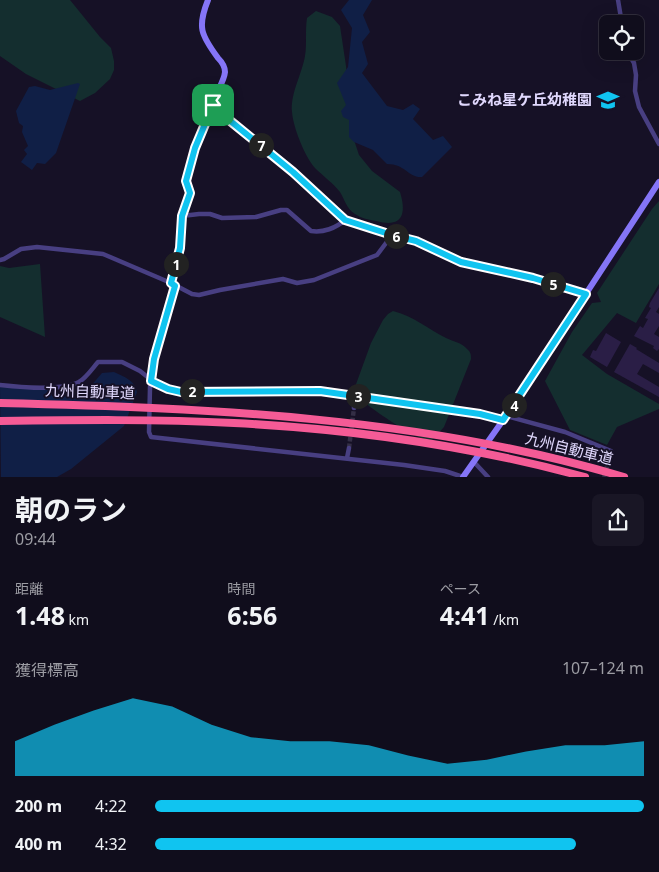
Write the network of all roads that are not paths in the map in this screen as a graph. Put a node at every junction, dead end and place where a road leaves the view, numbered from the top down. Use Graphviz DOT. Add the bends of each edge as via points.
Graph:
graph roads {
  1 [pos="208,0"];
  2 [pos="618,0"];
  3 [pos="620,15"];
  4 [pos="632,60"];
  5 [pos="213,105"];
  6 [pos="659,144"];
  7 [pos="659,182"];
  8 [pos="182,216"];
  9 [pos="345,220"];
  10 [pos="392,235"];
  11 [pos="0,260"];
  12 [pos="173,284"];
  13 [pos="586,294"];
  14 [pos="151,381"];
  15 [pos="0,385"];
  16 [pos="354,396"];
  17 [pos="0,403"];
  18 [pos="354,408"];
  19 [pos="505,418"];
  20 [pos="0,421"];
  21 [pos="349,448"];
  22 [pos="610,456"];
  23 [pos="347,458"];
  24 [pos="474,462"];
  25 [pos="557,470"];
  26 [pos="463,477"];
  27 [pos="488,477"];
  28 [pos="577,477"];
  29 [pos="585,477"];
  30 [pos="624,477"];
  1 -- 5 [label="street" via="201,22 203,33 223,64 225,73"];
  2 -- 3 [label="street"];
  4 -- 6 [label="street" via="639,107"];
  5 -- 8 [label="street" via="195,148 186,181 190,193"];
  5 -- 9 [label="street"];
  7 -- 13 [label="street"];
  8 -- 9 [label="street" via="256,217 287,210 311,231 338,225"];
  8 -- 12 [label="street"];
  9 -- 10 [label="street"];
  10 -- 12 [label="street" via="377,255 314,280 297,282 283,279 199,295"];
  10 -- 13 [label="street" via="416,241 461,262"];
  11 -- 12 [label="street" via="28,247 103,254"];
  12 -- 14 [label="street"];
  13 -- 19 [label="street"];
  14 -- 15 [label="street" via="122,362 110,361 98,362 82,381 73,386"];
  14 -- 16 [label="street" via="181,392 320,391"];
  14 -- 23 [label="street" via="151,437"];
  16 -- 18 [label="street"];
  16 -- 19 [label="street"];
  17 -- 30 [label="highway, 九州自動車道" via="165,408 320,420 478,442"];
  19 -- 22 [label="street" via="565,432 611,451"];
  19 -- 24 [label="street"];
  20 -- 25 [label="highway, 九州自動車道" via="163,420 320,429 471,451"];
  21 -- 23 [label="street"];
  23 -- 26 [label="street" via="445,471"];
  24 -- 26 [label="street"];
  24 -- 27 [label="street"];
  25 -- 28 [label="highway"];
  25 -- 29 [label="highway, 九州自動車道"];
}
